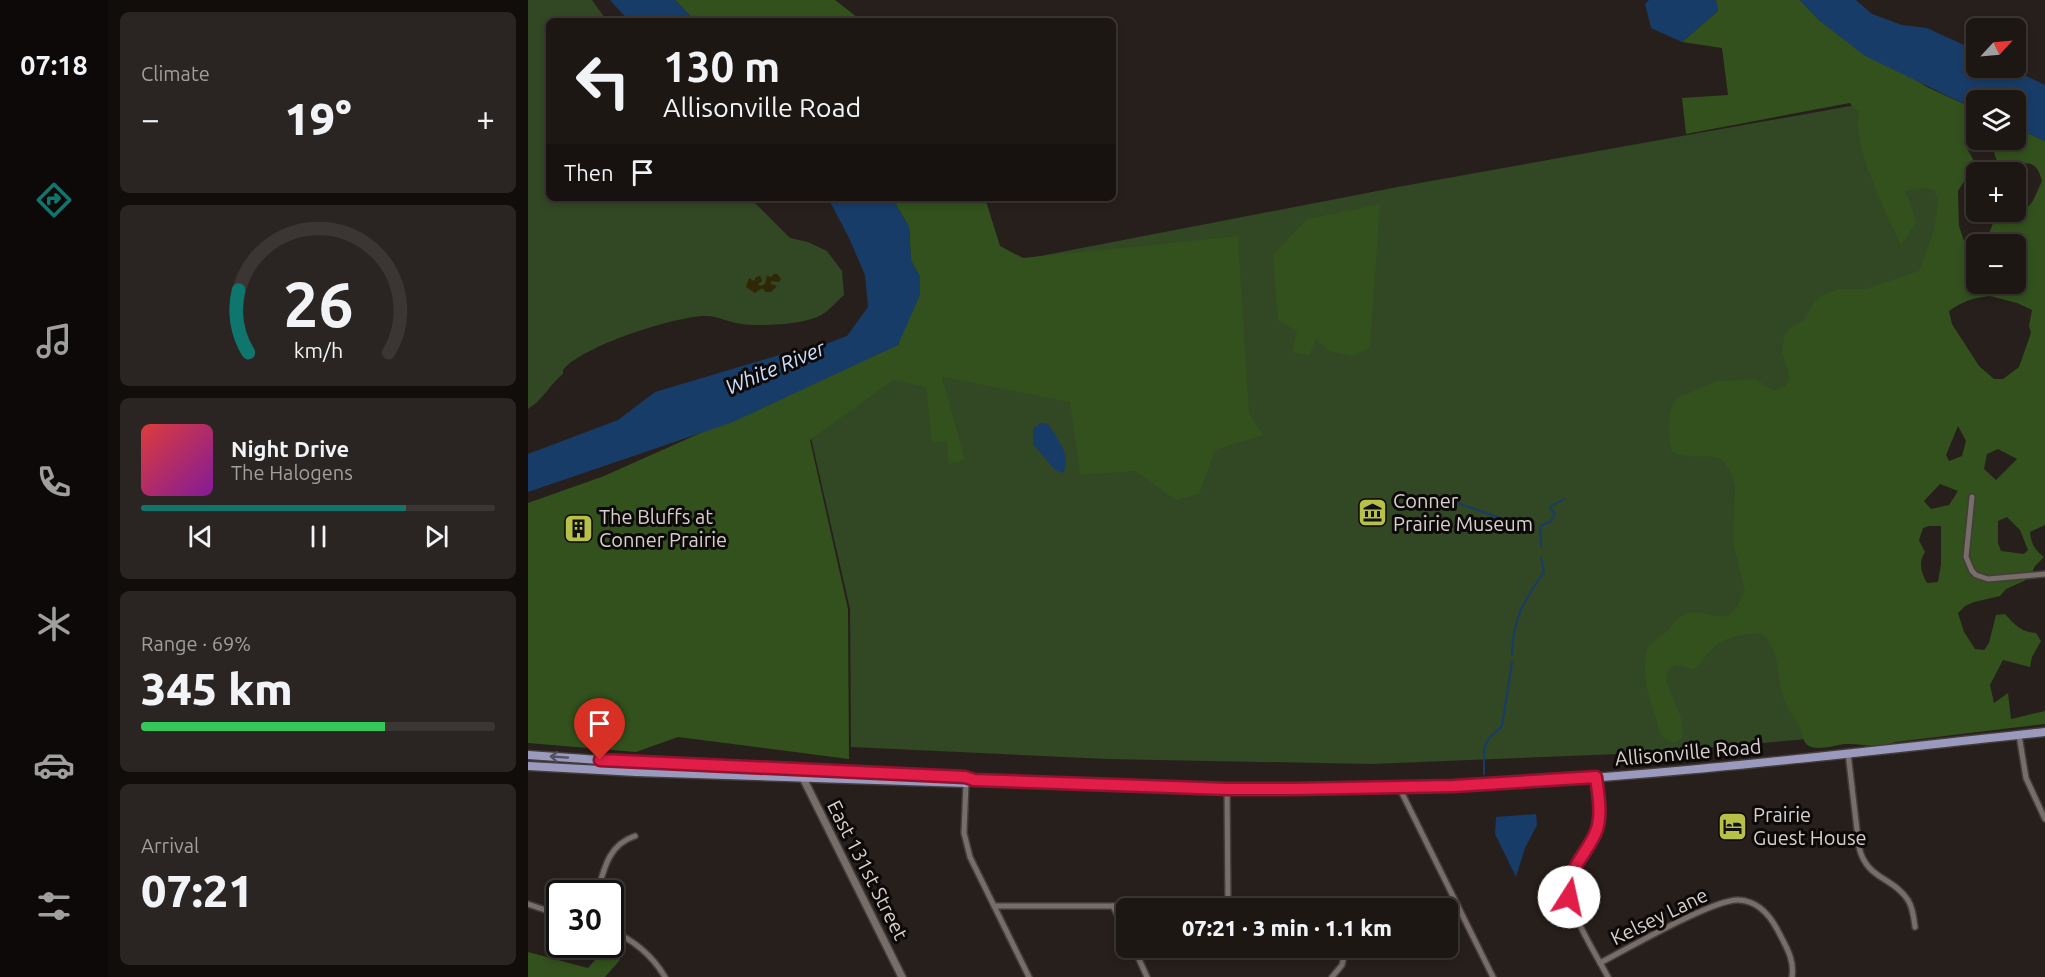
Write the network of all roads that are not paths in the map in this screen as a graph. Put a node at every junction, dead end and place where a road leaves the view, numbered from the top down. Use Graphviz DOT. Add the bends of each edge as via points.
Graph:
graph roads {
  1 [pos="1972,497"];
  2 [pos="2045,574"];
  3 [pos="2045,732"];
  4 [pos="2019,735"];
  5 [pos="1848,753"];
  6 [pos="528,755"];
  7 [pos="528,766"];
  8 [pos="1596,777"];
  9 [pos="803,778"];
  10 [pos="970,781"];
  11 [pos="1399,787"];
  12 [pos="1227,789"];
  13 [pos="2045,818"];
  14 [pos="635,836"];
  15 [pos="601,880"];
  16 [pos="1228,898"];
  17 [pos="1454,898"];
  18 [pos="528,904"];
  19 [pos="994,906"];
  20 [pos="1113,906"];
  21 [pos="1458,906"];
  22 [pos="546,910"];
  23 [pos="1116,912"];
  24 [pos="1915,927"];
  25 [pos="624,938"];
  26 [pos="1139,958"];
  27 [pos="1344,958"];
  28 [pos="1600,963"];
  29 [pos="665,977"];
  30 [pos="903,977"];
  31 [pos="1029,977"];
  32 [pos="1148,977"];
  33 [pos="1332,977"];
  34 [pos="1493,977"];
  35 [pos="1608,977"];
  36 [pos="1792,977"];
  1 -- 2 [label="street" via="1966,557 1972,572 1988,579"];
  3 -- 4 [label="main road, Allisonville Road"];
  4 -- 5 [label="main road, Allisonville Road"];
  4 -- 13 [label="street" via="2026,778"];
  5 -- 8 [label="main road, Allisonville Road"];
  5 -- 24 [label="street" via="1861,856 1873,873 1908,899"];
  10 -- 6 [label="main road, Allisonville Road, one-way" via="965,777"];
  7 -- 9 [label="main road, Allisonville Road"];
  8 -- 11 [label="main road, Allisonville Road"];
  8 -- 28 [label="street" via="1597,828 1572,872 1568,891"];
  9 -- 10 [label="main road, Allisonville Road"];
  9 -- 30 [label="street, East 131st Street"];
  10 -- 12 [label="main road, Allisonville Road"];
  10 -- 19 [label="street" via="966,843"];
  11 -- 12 [label="main road, Allisonville Road"];
  11 -- 17 [label="street"];
  12 -- 16 [label="street"];
  14 -- 15 [label="street" via="611,852"];
  18 -- 22 [label="street"];
  19 -- 20 [label="street"];
  19 -- 31 [label="street"];
  20 -- 23 [label="street"];
  21 -- 34 [label="street"];
  25 -- 29 [label="street" via="653,960"];
  26 -- 32 [label="street"];
  27 -- 33 [label="street"];
  28 -- 35 [label="street"];
  28 -- 36 [label="street, Kelsey Lane" via="1716,904 1738,900 1757,906 1770,918 1791,956"];
}
